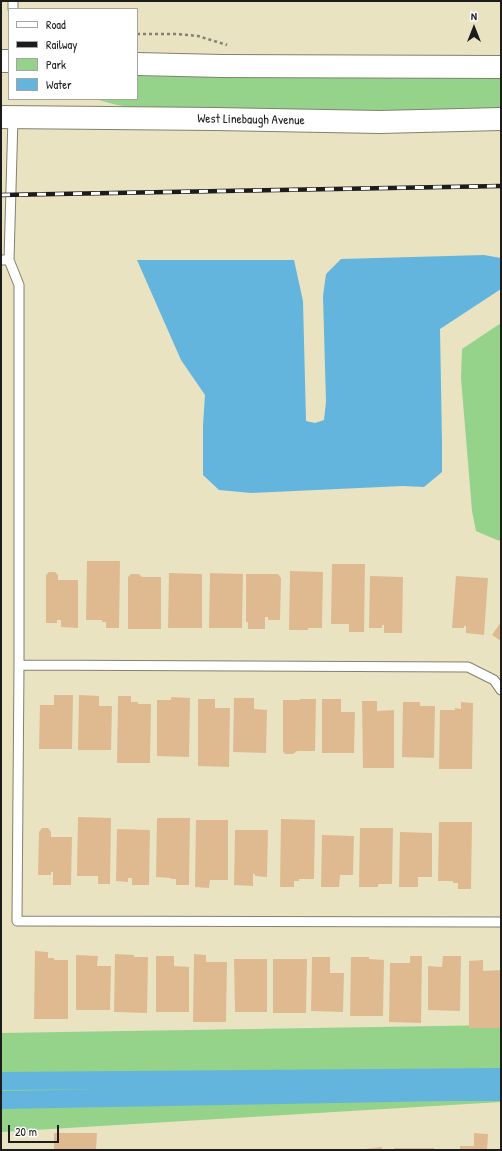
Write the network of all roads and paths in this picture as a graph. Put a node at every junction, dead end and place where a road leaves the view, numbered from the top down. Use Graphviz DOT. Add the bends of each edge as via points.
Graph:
graph roads {
  1 [pos="138,34"];
  2 [pos="231,46"];
  3 [pos="138,64"];
  4 [pos="501,67"];
  5 [pos="9,111"];
  6 [pos="501,119"];
  7 [pos="5,260"];
  8 [pos="20,664"];
  9 [pos="501,690"];
  10 [pos="501,922"];
  1 -- 2 [label="path" via="198,36"];
  3 -- 4 [label="main road"];
  5 -- 6 [label="main road, West Linebaugh Avenue" via="380,122"];
  5 -- 7 [label="lane"];
  7 -- 8 [label="lane" via="20,285"];
  8 -- 9 [label="lane" via="468,666 494,680"];
  8 -- 10 [label="lane" via="17,921"];
}
